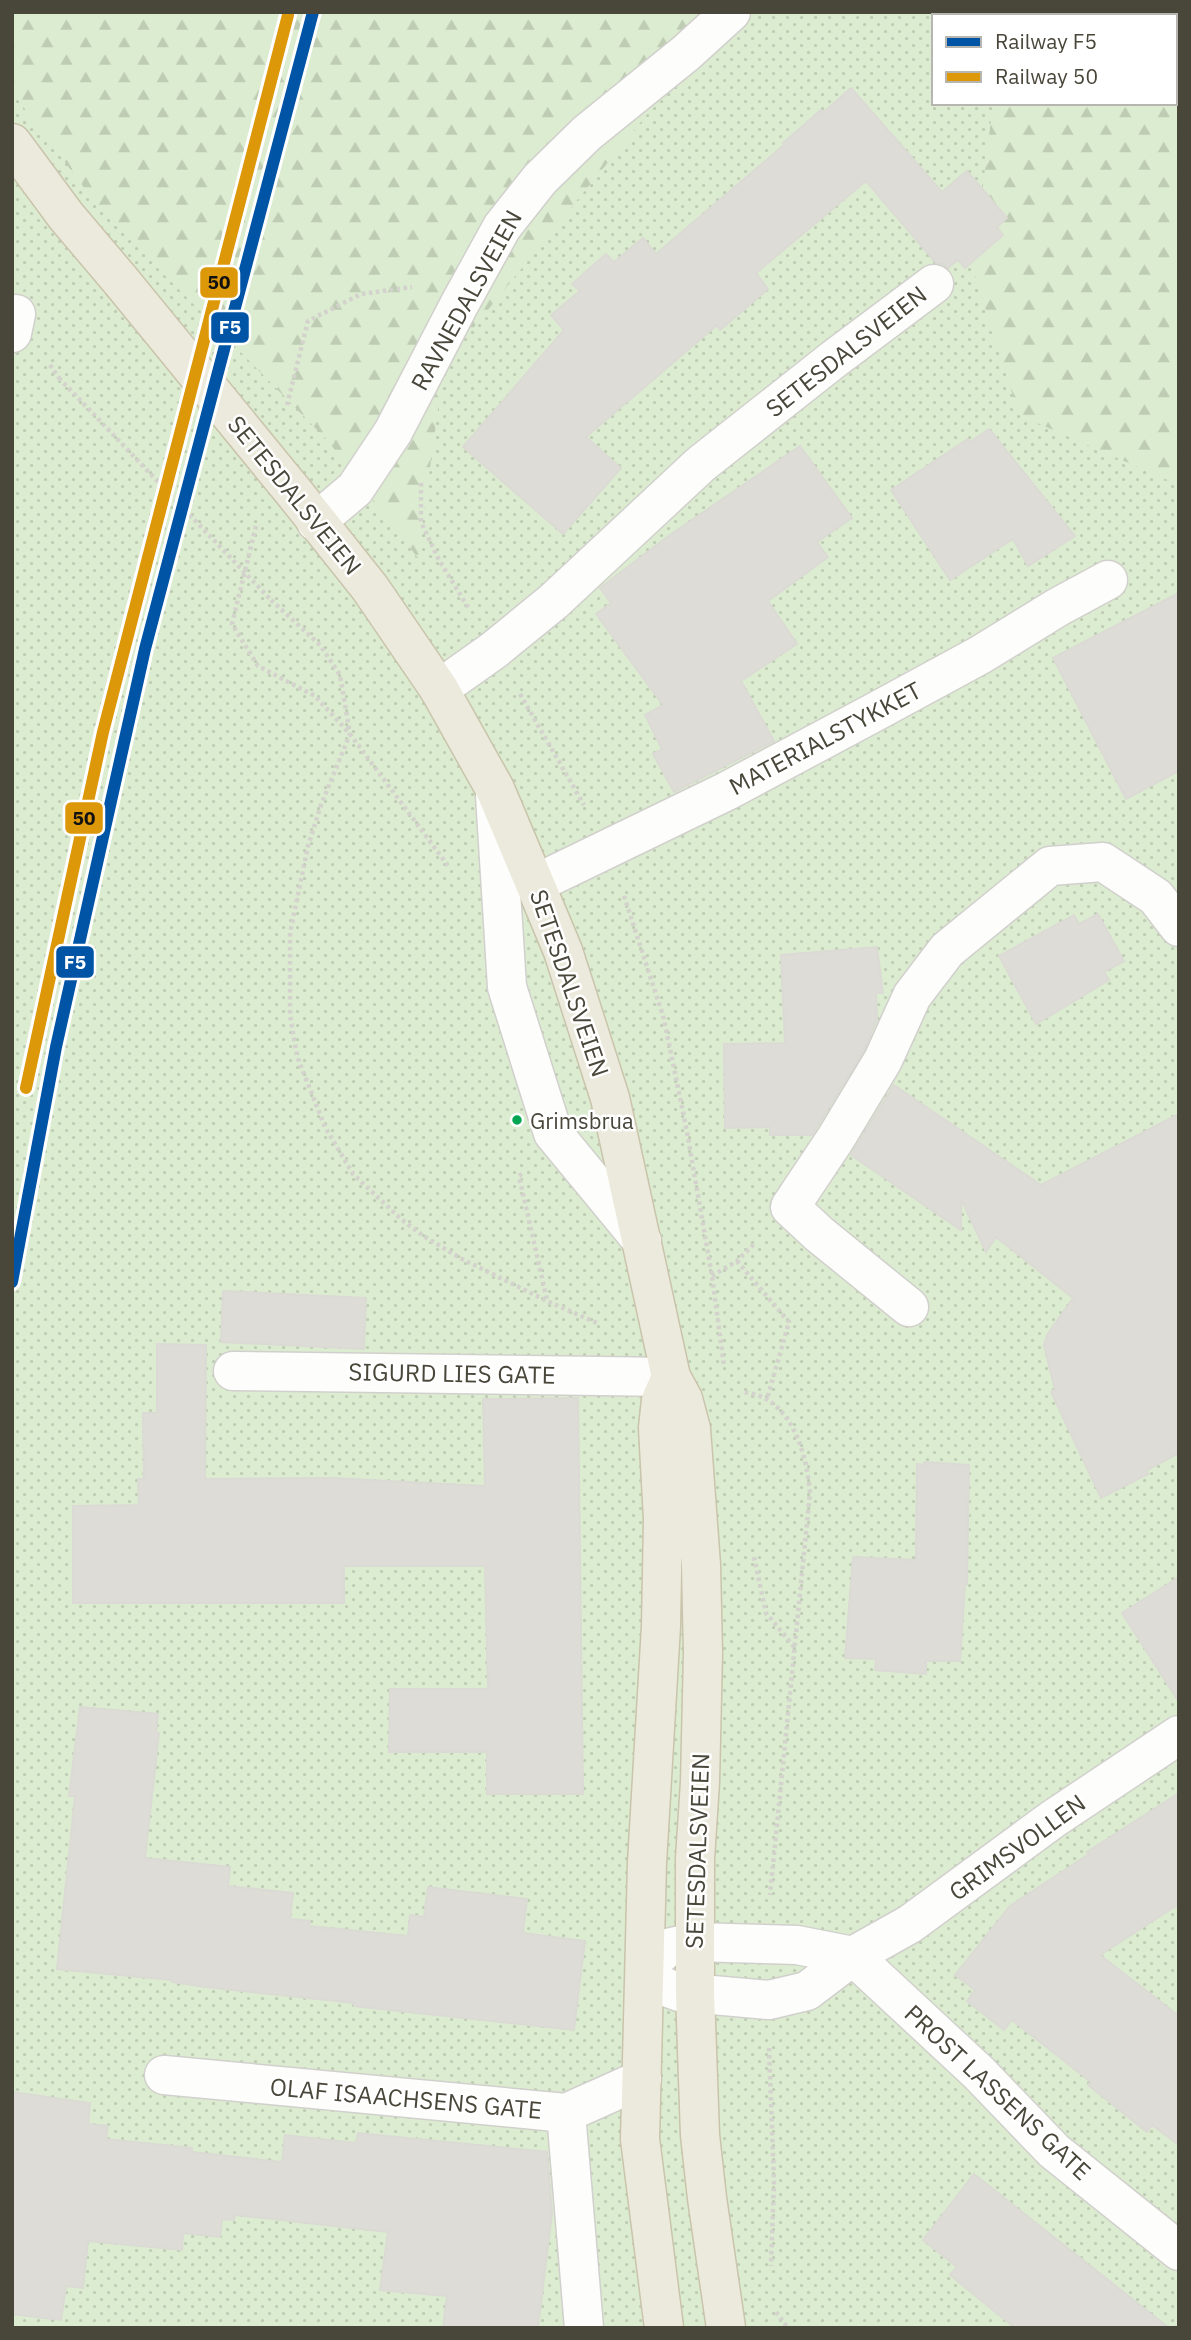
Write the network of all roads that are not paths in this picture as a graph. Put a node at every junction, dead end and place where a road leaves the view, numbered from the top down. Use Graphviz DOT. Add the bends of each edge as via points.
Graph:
graph roads {
  1 [pos="731,12"];
  2 [pos="12,143"];
  3 [pos="934,284"];
  4 [pos="306,508"];
  5 [pos="1108,580"];
  6 [pos="439,689"];
  7 [pos="495,789"];
  8 [pos="535,884"];
  9 [pos="1179,927"];
  10 [pos="642,1241"];
  11 [pos="909,1307"];
  12 [pos="233,1371"];
  13 [pos="671,1377"];
  14 [pos="1179,1735"];
  15 [pos="694,1942"];
  16 [pos="853,1956"];
  17 [pos="645,1967"];
  18 [pos="695,1993"];
  19 [pos="164,2075"];
  20 [pos="642,2079"];
  21 [pos="566,2113"];
  22 [pos="1179,2251"];
  23 [pos="584,2328"];
  24 [pos="664,2328"];
  25 [pos="726,2328"];
  1 -- 4 [label="street, RAVNEDALSVEIEN" via="587,133 540,179 502,227 393,432 355,489"];
  2 -- 4 [label="highway, SETESDALSVEIEN, bridge" via="66,216"];
  3 -- 6 [label="street, SETESDALSVEIEN" via="701,464 554,601"];
  4 -- 6 [label="highway, SETESDALSVEIEN" via="370,589"];
  5 -- 8 [label="street, MATERIALSTYKKET" via="861,720"];
  6 -- 7 [label="highway, SETESDALSVEIEN"];
  7 -- 8 [label="highway, SETESDALSVEIEN"];
  7 -- 10 [label="street" via="507,987 553,1133"];
  8 -- 10 [label="highway, SETESDALSVEIEN" via="563,951 610,1098"];
  9 -- 11 [label="street" via="1156,897 1103,862 1050,866 947,950 912,996 883,1060 790,1207"];
  10 -- 13 [label="highway, SETESDALSVEIEN"];
  12 -- 13 [label="street, SIGURD LIES GATE"];
  13 -- 15 [label="highway, SETESDALSVEIEN" via="691,1429 701,1565 703,1653"];
  13 -- 17 [label="highway, SETESDALSVEIEN" via="661,1400 658,1428 663,1546"];
  14 -- 16 [label="street, GRIMSVOLLEN" via="1053,1819 910,1924"];
  15 -- 16 [label="street" via="797,1945"];
  15 -- 17 [label="street" via="667,1948"];
  15 -- 18 [label="highway, SETESDALSVEIEN"];
  16 -- 18 [label="street, GRIMSVOLLEN" via="807,1991 769,2000"];
  16 -- 22 [label="street, PROST LASSENS GATE" via="979,2073 1054,2151"];
  17 -- 18 [label="street, GRIMSVOLLEN" via="657,1984"];
  17 -- 20 [label="highway, SETESDALSVEIEN"];
  18 -- 25 [label="highway, SETESDALSVEIEN" via="700,2135"];
  19 -- 21 [label="street, OLAF ISAACHSENS GATE"];
  20 -- 21 [label="street, OLAF ISAACHSENS GATE"];
  20 -- 24 [label="highway, SETESDALSVEIEN" via="640,2138"];
  21 -- 23 [label="street"];
}
